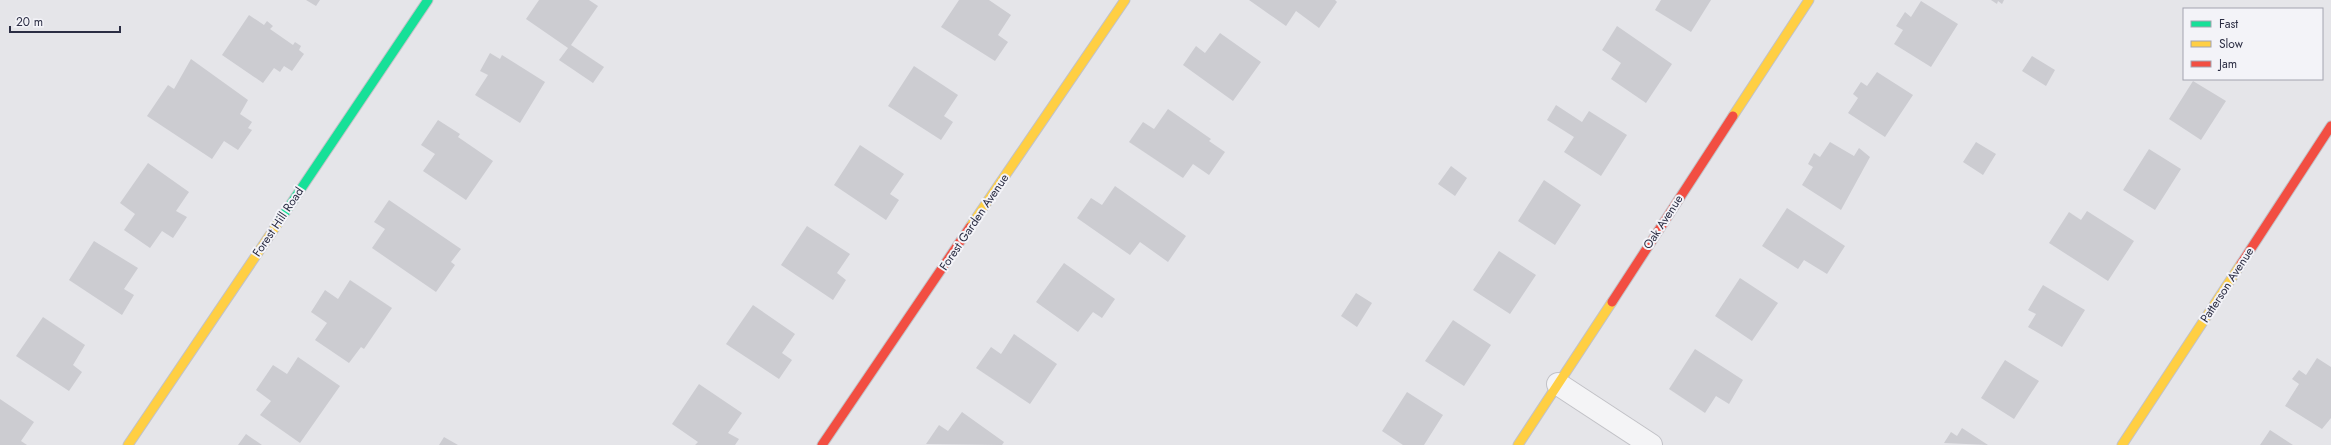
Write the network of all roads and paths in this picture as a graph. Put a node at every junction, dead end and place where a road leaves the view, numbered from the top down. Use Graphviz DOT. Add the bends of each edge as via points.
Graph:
graph roads {
  1 [pos="428,0"];
  2 [pos="1125,0"];
  3 [pos="1809,0"];
  4 [pos="2331,126"];
  5 [pos="1558,384"];
  6 [pos="128,445"];
  7 [pos="822,445"];
  8 [pos="1518,445"];
  9 [pos="1651,445"];
  10 [pos="2122,445"];
  1 -- 6 [label="street, Forest Hill Road"];
  2 -- 7 [label="street, Forest Garden Avenue"];
  3 -- 5 [label="street, Oak Avenue"];
  4 -- 10 [label="street, Patterson Avenue"];
  5 -- 8 [label="street, Oak Avenue"];
  5 -- 9 [label="street"];
}
